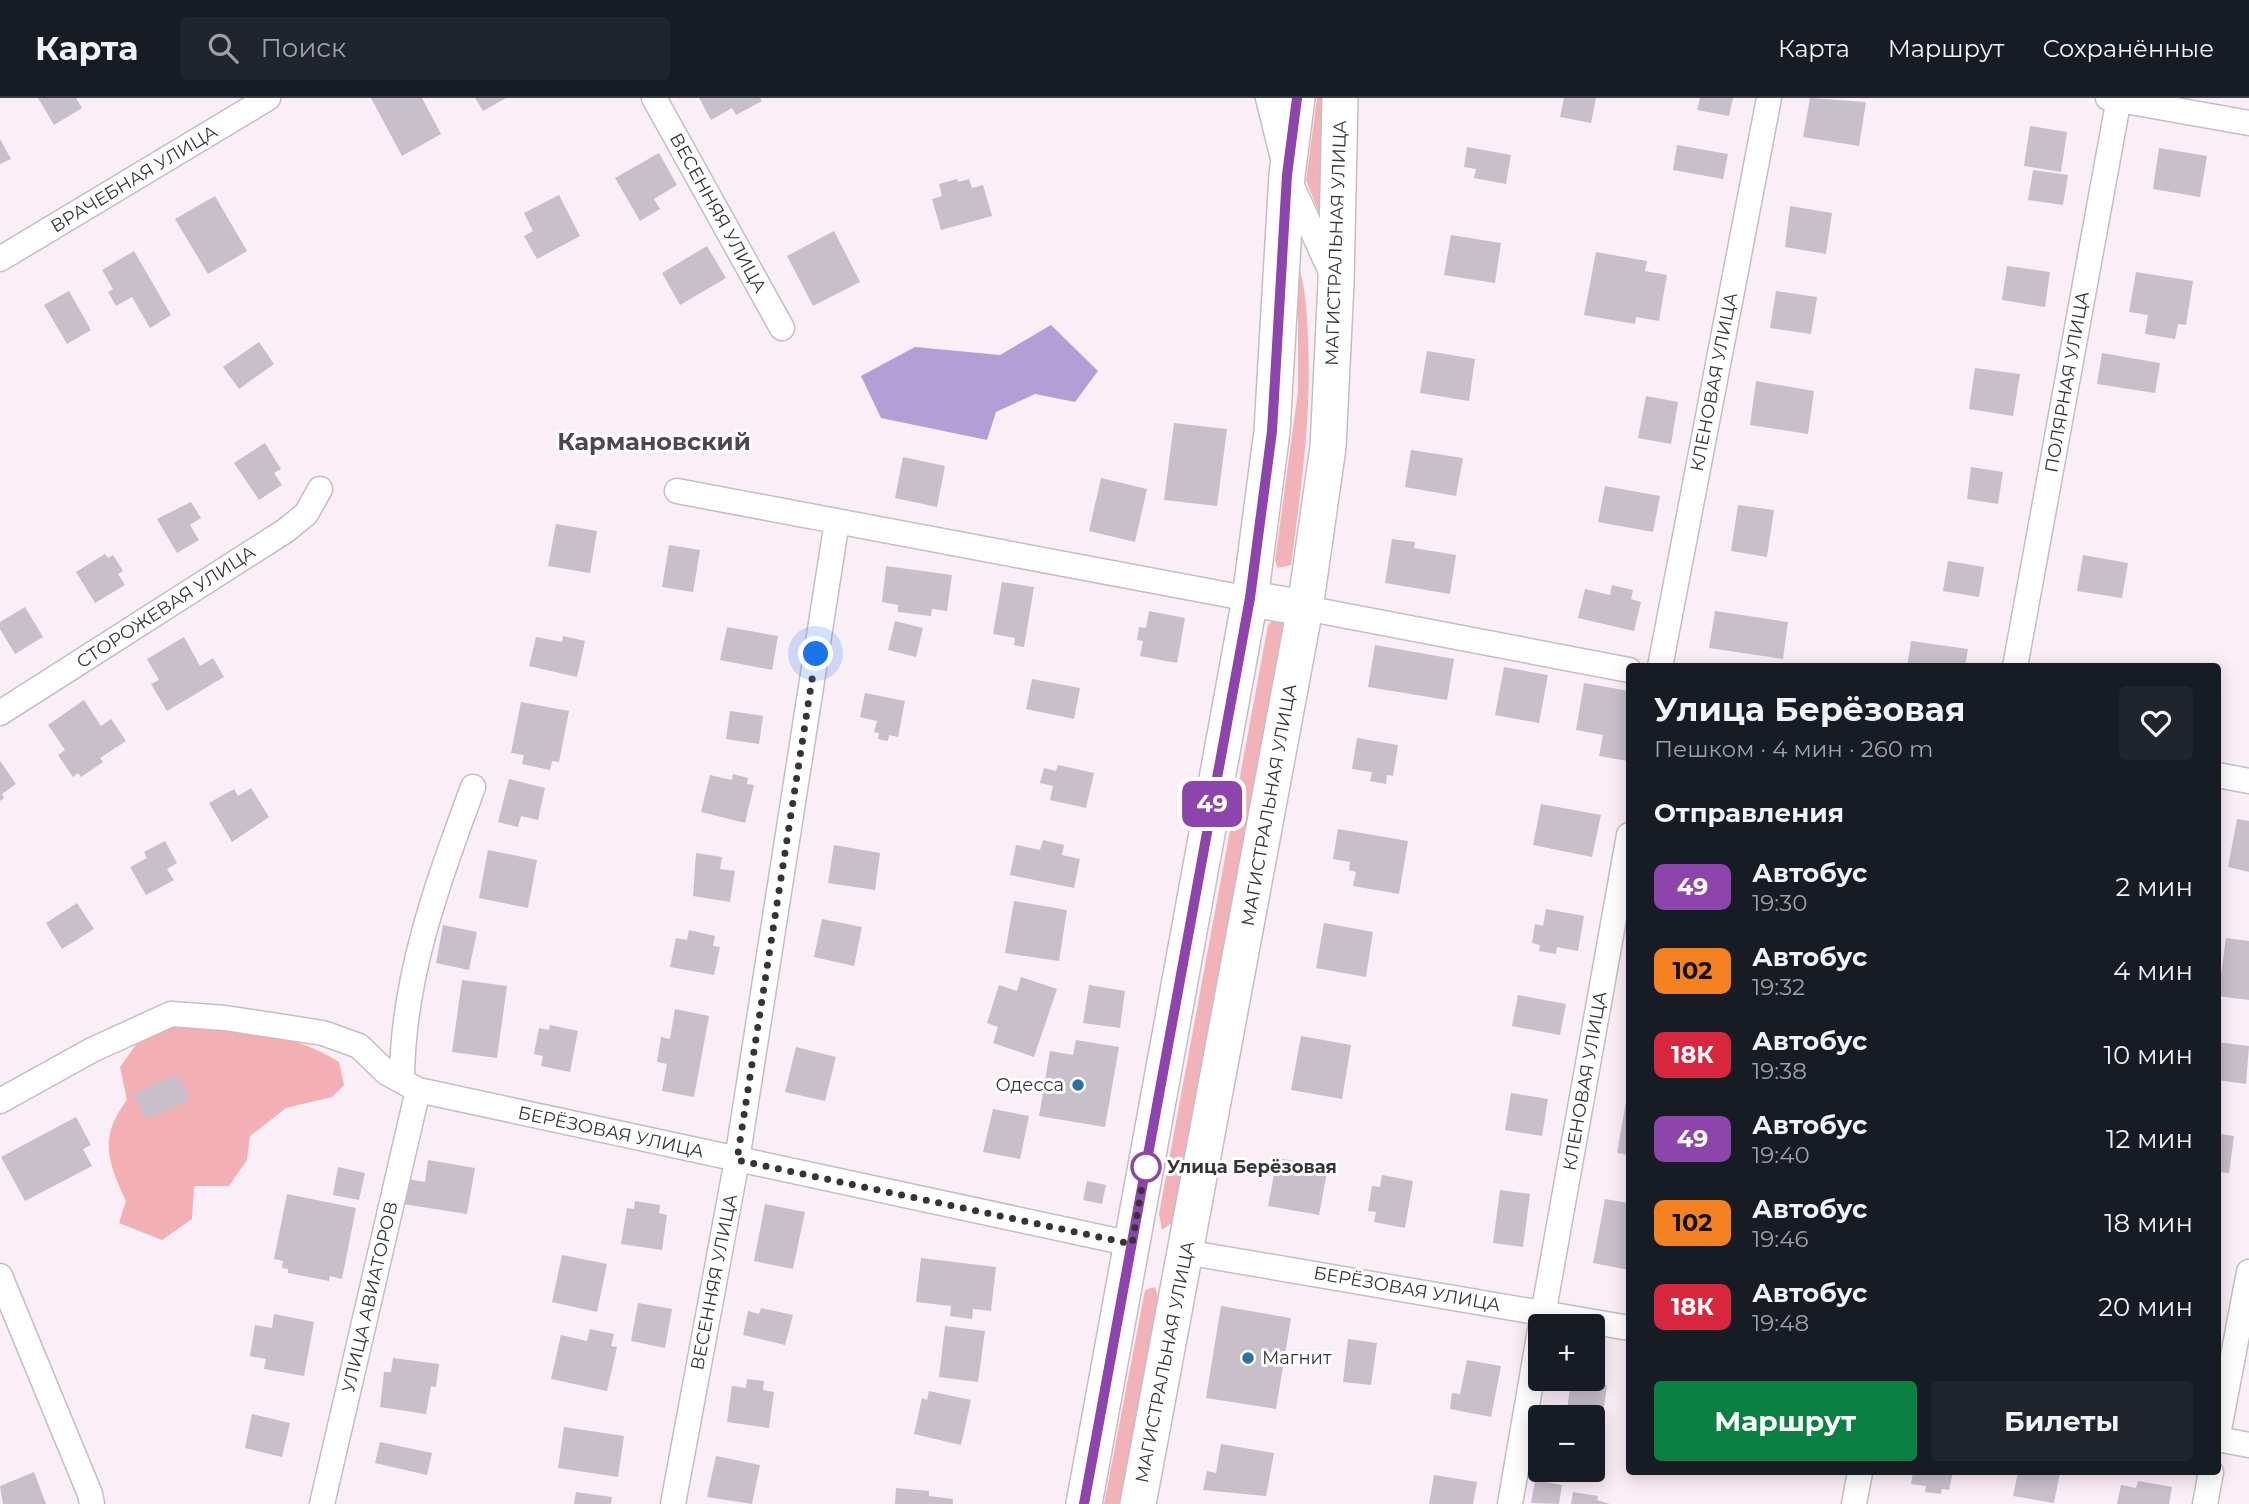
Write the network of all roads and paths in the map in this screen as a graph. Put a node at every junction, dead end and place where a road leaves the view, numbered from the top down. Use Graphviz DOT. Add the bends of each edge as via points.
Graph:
graph roads {
  1 [pos="654,98"];
  2 [pos="1268,98"];
  3 [pos="1297,98"];
  4 [pos="1340,98"];
  5 [pos="1769,98"];
  6 [pos="2115,99"];
  7 [pos="262,102"];
  8 [pos="2249,123"];
  9 [pos="1287,175"];
  10 [pos="0,259"];
  11 [pos="1336,283"];
  12 [pos="782,328"];
  13 [pos="320,489"];
  14 [pos="677,491"];
  15 [pos="837,520"];
  16 [pos="1250,598"];
  17 [pos="1305,608"];
  18 [pos="1661,663"];
  19 [pos="2016,663"];
  20 [pos="1626,669"];
  21 [pos="0,713"];
  22 [pos="2221,776"];
  23 [pos="2249,781"];
  24 [pos="472,787"];
  25 [pos="1626,852"];
  26 [pos="410,1085"];
  27 [pos="0,1101"];
  28 [pos="737,1160"];
  29 [pos="1132,1244"];
  30 [pos="1185,1252"];
  31 [pos="2249,1272"];
  32 [pos="0,1276"];
  33 [pos="1543,1314"];
  34 [pos="1528,1320"];
  35 [pos="1605,1327"];
  36 [pos="1626,1328"];
  37 [pos="1529,1391"];
  38 [pos="2221,1418"];
  39 [pos="2221,1440"];
  40 [pos="2249,1445"];
  41 [pos="1859,1475"];
  42 [pos="2211,1475"];
  43 [pos="92,1504"];
  44 [pos="322,1504"];
  45 [pos="673,1504"];
  46 [pos="1084,1504"];
  47 [pos="1138,1504"];
  48 [pos="1510,1504"];
  49 [pos="1854,1504"];
  50 [pos="2206,1504"];
  1 -- 12 [label="street, ВЕСЕННЯЯ УЛИЦА"];
  2 -- 9 [label="street"];
  3 -- 9 [label="main road"];
  4 -- 11 [label="main road, МАГИСТРАЛЬНАЯ УЛИЦА"];
  5 -- 18 [label="street, КЛЕНОВАЯ УЛИЦА"];
  6 -- 8 [label="street"];
  6 -- 19 [label="street, ПОЛЯРНАЯ УЛИЦА"];
  7 -- 10 [label="street, ВРАЧЕБНАЯ УЛИЦА"];
  9 -- 11 [label="street"];
  9 -- 16 [label="main road" via="1272,431"];
  11 -- 17 [label="main road, МАГИСТРАЛЬНАЯ УЛИЦА" via="1328,447"];
  13 -- 21 [label="street, СТОРОЖЕВАЯ УЛИЦА" via="306,514 285,531"];
  14 -- 15 [label="street"];
  15 -- 16 [label="street"];
  15 -- 28 [label="street, ВЕСЕННЯЯ УЛИЦА"];
  16 -- 17 [label="main road"];
  16 -- 29 [label="main road"];
  17 -- 20 [label="street"];
  17 -- 30 [label="main road, МАГИСТРАЛЬНАЯ УЛИЦА"];
  22 -- 23 [label="street"];
  24 -- 26 [label="street, УЛИЦА АВИАТОРОВ" via="436,886 405,1011"];
  25 -- 33 [label="street, КЛЕНОВАЯ УЛИЦА"];
  26 -- 27 [label="street" via="387,1073 359,1046 323,1033 171,1014 92,1050"];
  26 -- 28 [label="street, БЕРЁЗОВАЯ УЛИЦА"];
  26 -- 44 [label="street, УЛИЦА АВИАТОРОВ"];
  28 -- 29 [label="street, БЕРЁЗОВАЯ УЛИЦА"];
  28 -- 45 [label="street, ВЕСЕННЯЯ УЛИЦА"];
  29 -- 30 [label="main road"];
  29 -- 46 [label="main road"];
  30 -- 34 [label="street, БЕРЁЗОВАЯ УЛИЦА"];
  30 -- 47 [label="main road, МАГИСТРАЛЬНАЯ УЛИЦА"];
  31 -- 38 [label="street"];
  32 -- 43 [label="street"];
  35 -- 36 [label="street, БЕРЁЗОВАЯ УЛИЦА"];
  37 -- 48 [label="street, КЛЕНОВАЯ УЛИЦА"];
  39 -- 40 [label="street"];
  41 -- 49 [label="street"];
  42 -- 50 [label="street"];
}
